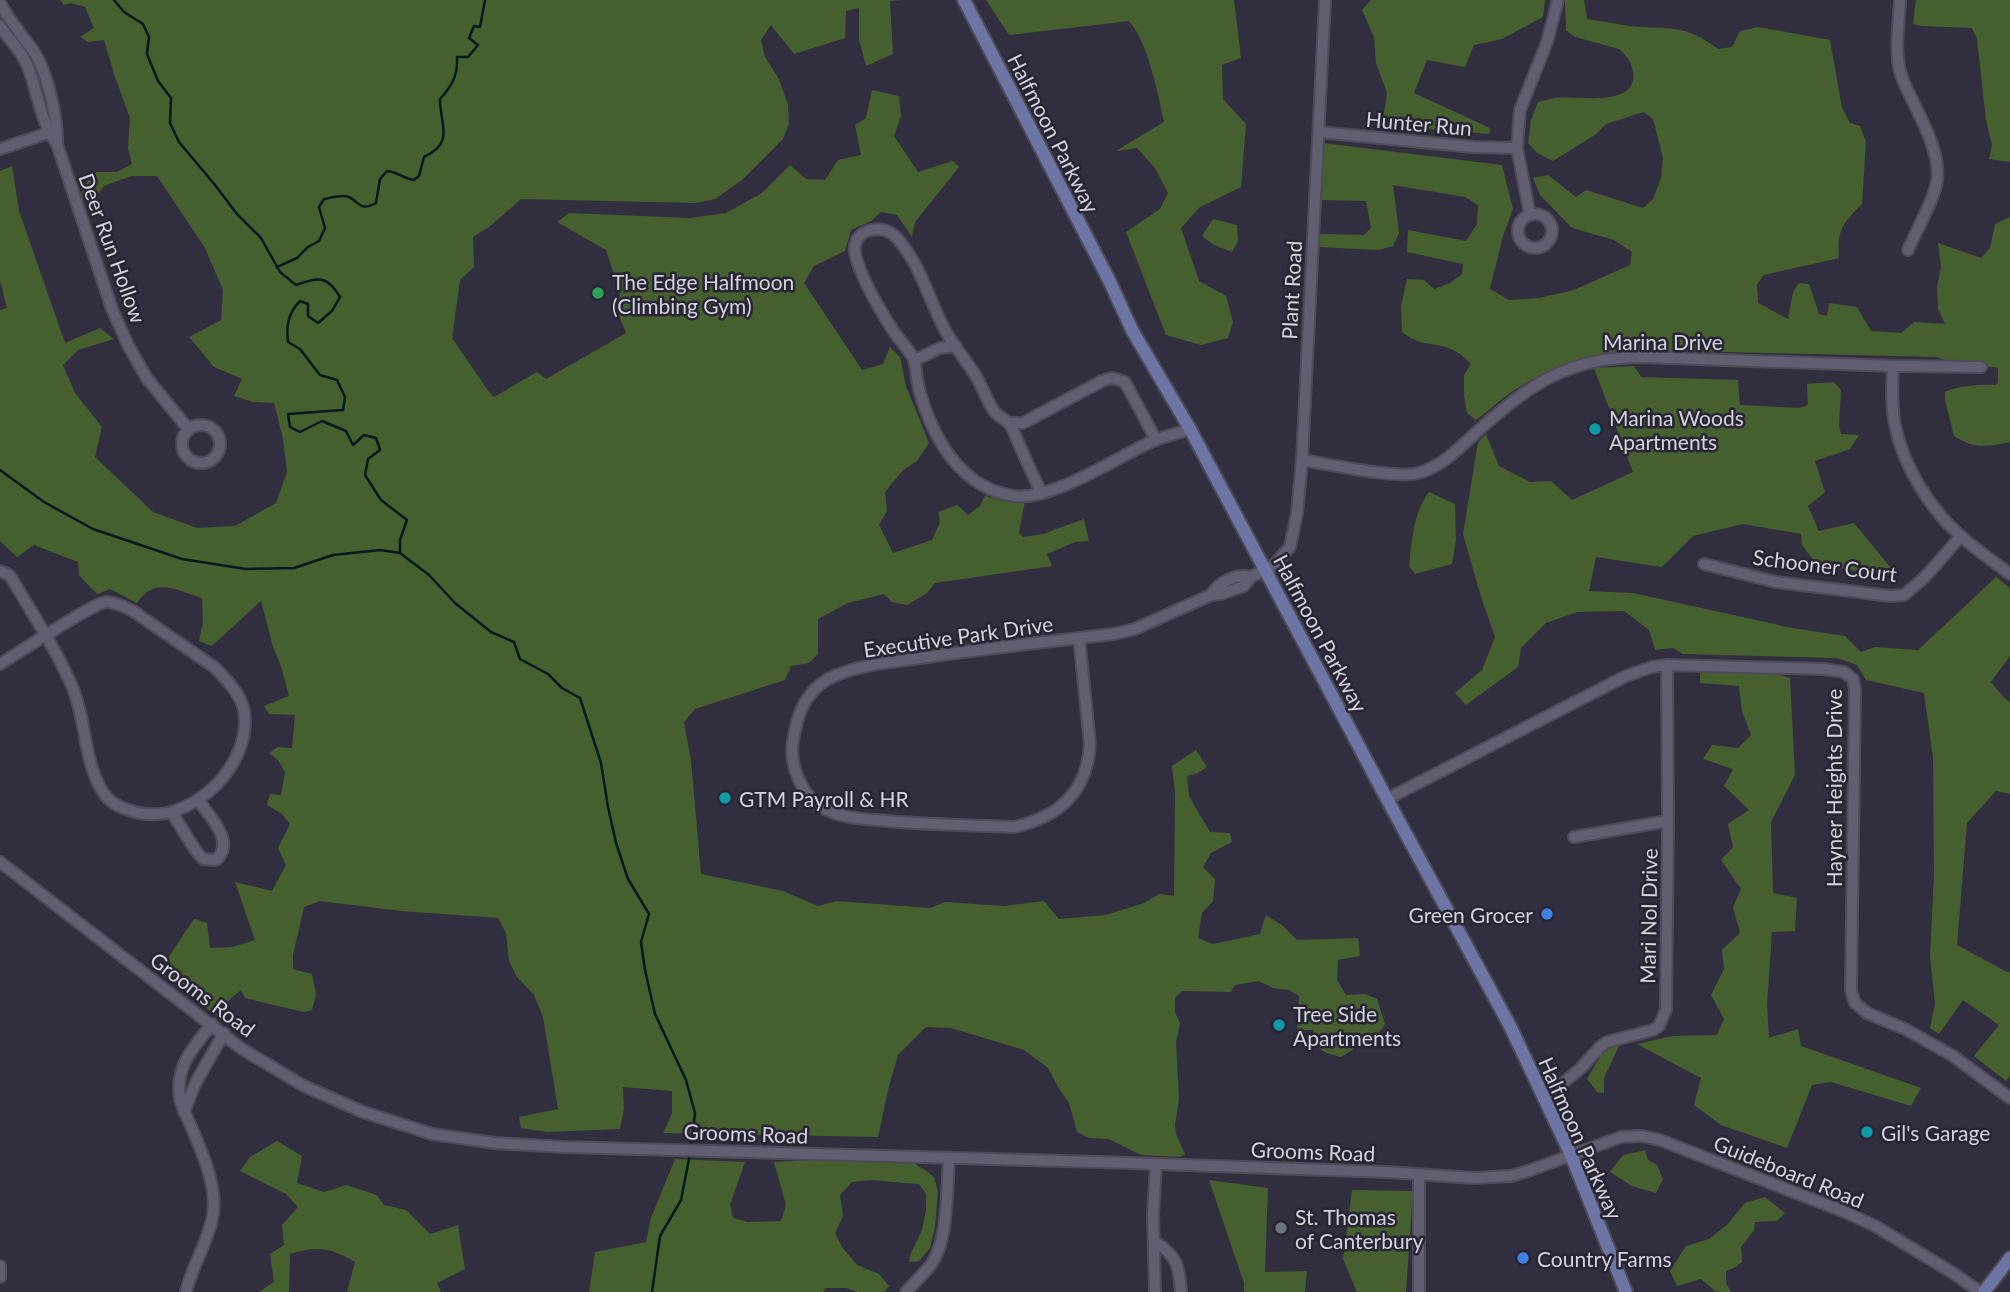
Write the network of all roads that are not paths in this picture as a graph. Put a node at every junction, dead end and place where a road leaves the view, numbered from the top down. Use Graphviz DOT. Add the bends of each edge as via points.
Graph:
graph roads {
  1 [pos="964,0"];
  2 [pos="1325,0"];
  3 [pos="1558,0"];
  4 [pos="1900,0"];
  5 [pos="0,3"];
  6 [pos="0,26"];
  7 [pos="19,42"];
  8 [pos="53,131"];
  9 [pos="1318,132"];
  10 [pos="1517,148"];
  11 [pos="0,149"];
  12 [pos="1530,215"];
  13 [pos="1908,250"];
  14 [pos="956,346"];
  15 [pos="915,360"];
  16 [pos="1893,366"];
  17 [pos="1981,367"];
  18 [pos="1009,423"];
  19 [pos="1190,429"];
  20 [pos="189,430"];
  21 [pos="1156,440"];
  22 [pos="1302,460"];
  23 [pos="1041,492"];
  24 [pos="1961,536"];
  25 [pos="1704,564"];
  26 [pos="0,571"];
  27 [pos="1265,571"];
  28 [pos="2010,574"];
  29 [pos="45,637"];
  30 [pos="1079,638"];
  31 [pos="0,664"];
  32 [pos="1667,665"];
  33 [pos="1387,799"];
  34 [pos="198,800"];
  35 [pos="172,813"];
  36 [pos="1668,821"];
  37 [pos="1574,837"];
  38 [pos="0,862"];
  39 [pos="212,1024"];
  40 [pos="224,1033"];
  41 [pos="2010,1098"];
  42 [pos="1544,1099"];
  43 [pos="184,1112"];
  44 [pos="1571,1155"];
  45 [pos="949,1158"];
  46 [pos="1156,1165"];
  47 [pos="1419,1175"];
  48 [pos="1154,1241"];
  49 [pos="2010,1258"];
  50 [pos="0,1266"];
  51 [pos="0,1276"];
  52 [pos="186,1292"];
  53 [pos="906,1292"];
  54 [pos="1155,1292"];
  55 [pos="1181,1292"];
  56 [pos="1419,1292"];
  57 [pos="1626,1292"];
  58 [pos="1982,1292"];
  1 -- 19 [label="main road, Halfmoon Parkway" via="1132,330"];
  2 -- 9 [label="street, Plant Road"];
  3 -- 10 [label="street" via="1520,110"];
  4 -- 13 [label="street" via="1901,73 1937,170 1934,191"];
  5 -- 7 [label="street, Deer Run Hollow"];
  6 -- 7 [label="street, Deer Run Hollow"];
  7 -- 8 [label="street, Deer Run Hollow"];
  8 -- 11 [label="street"];
  8 -- 20 [label="street, Deer Run Hollow" via="128,345 146,377"];
  9 -- 10 [label="street, Hunter Run"];
  9 -- 22 [label="street, Plant Road"];
  10 -- 12 [label="street"];
  14 -- 15 [label="street"];
  14 -- 15 [label="street" via="897,237 875,229 857,239 857,263"];
  14 -- 18 [label="street" via="993,410"];
  15 -- 23 [label="street" via="929,420 957,466 972,480 996,491 1021,496"];
  16 -- 17 [label="street, Marina Drive"];
  16 -- 22 [label="street, Marina Drive" via="1633,357 1593,361 1527,389 1451,456 1416,474"];
  16 -- 24 [label="street" via="1895,425 1907,464 1925,495"];
  18 -- 21 [label="street" via="1023,423 1112,379 1125,383"];
  18 -- 23 [label="street"];
  19 -- 21 [label="street"];
  19 -- 27 [label="main road, Halfmoon Parkway"];
  21 -- 23 [label="street"];
  22 -- 27 [label="street, Plant Road" via="1293,537 1285,554"];
  24 -- 25 [label="street, Schooner Court" via="1904,595 1776,582"];
  24 -- 28 [label="street"];
  26 -- 29 [label="street" via="12,579"];
  27 -- 30 [label="street, Executive Park Drive" via="1244,586 1211,595 1135,629"];
  27 -- 33 [label="main road, Halfmoon Parkway"];
  29 -- 31 [label="street"];
  29 -- 34 [label="street" via="94,606 118,604 214,667 242,703 243,735 231,765"];
  29 -- 35 [label="street" via="74,693 90,761 109,801 136,813"];
  30 -- 30 [label="street, Executive Park Drive" via="885,663 828,680 808,698 796,720 792,757 800,782 824,808 858,818 1015,827 1052,812 1082,781 1089,758"];
  32 -- 33 [label="street, Hayner Heights Drive" via="1626,676"];
  32 -- 36 [label="street, Mari Nol Drive"];
  32 -- 41 [label="street, Hayner Heights Drive" via="1824,669 1844,672 1853,679 1851,991 1855,1003 1953,1056"];
  33 -- 42 [label="main road, Halfmoon Parkway" via="1510,1026"];
  34 -- 35 [label="street"];
  34 -- 35 [label="street" via="225,843 216,860 203,859"];
  36 -- 37 [label="street"];
  36 -- 42 [label="street, Mari Nol Drive" via="1666,1010 1662,1021 1653,1030 1607,1042"];
  38 -- 39 [label="street, Grooms Road"];
  39 -- 40 [label="street, Grooms Road"];
  39 -- 43 [label="street" via="180,1071 178,1088"];
  40 -- 43 [label="street"];
  40 -- 45 [label="street, Grooms Road" via="304,1086 363,1112 432,1134 563,1147"];
  42 -- 44 [label="main road, Halfmoon Parkway"];
  43 -- 52 [label="street" via="210,1178 214,1207"];
  44 -- 47 [label="street, Grooms Road" via="1511,1176"];
  44 -- 57 [label="main road, Halfmoon Parkway"];
  44 -- 58 [label="street, Guideboard Road" via="1620,1137 1660,1140 1865,1221"];
  45 -- 46 [label="street, Grooms Road"];
  45 -- 53 [label="street" via="938,1251"];
  46 -- 47 [label="street, Grooms Road"];
  46 -- 48 [label="street"];
  47 -- 56 [label="street"];
  48 -- 54 [label="street"];
  48 -- 55 [label="street" via="1172,1254"];
  49 -- 58 [label="main road"];
  50 -- 51 [label="street"];
}
